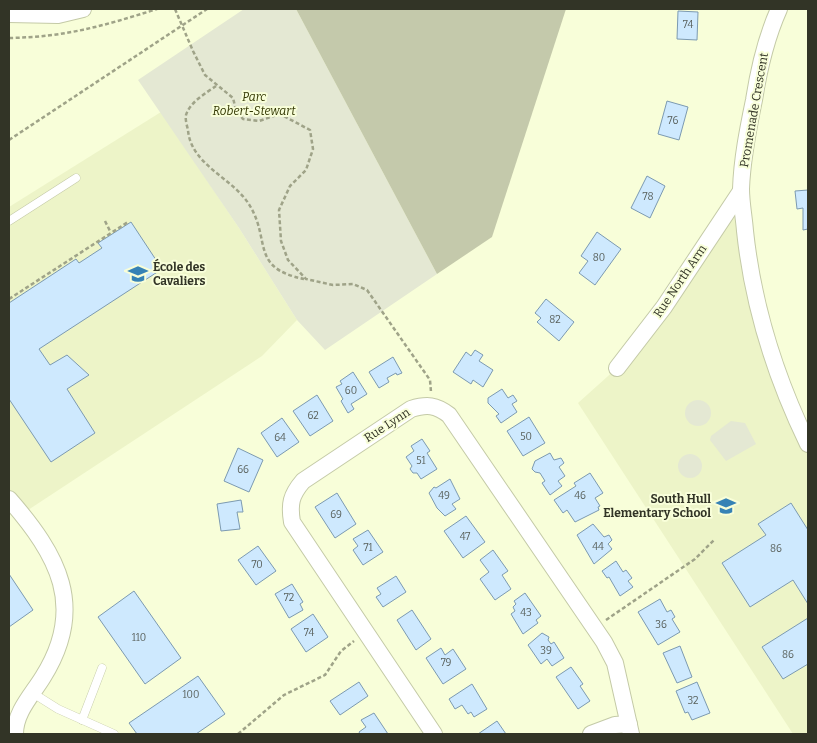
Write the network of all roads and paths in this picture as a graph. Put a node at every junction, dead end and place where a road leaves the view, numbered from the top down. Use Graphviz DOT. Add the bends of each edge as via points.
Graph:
graph roads {
  1 [pos="83,9"];
  2 [pos="157,9"];
  3 [pos="176,9"];
  4 [pos="207,9"];
  5 [pos="767,9"];
  6 [pos="779,9"];
  7 [pos="9,14"];
  8 [pos="183,25"];
  9 [pos="770,28"];
  10 [pos="9,38"];
  11 [pos="216,86"];
  12 [pos="9,140"];
  13 [pos="76,178"];
  14 [pos="741,191"];
  15 [pos="105,221"];
  16 [pos="9,222"];
  17 [pos="128,222"];
  18 [pos="110,231"];
  19 [pos="306,279"];
  20 [pos="9,299"];
  21 [pos="617,368"];
  22 [pos="432,406"];
  23 [pos="808,444"];
  24 [pos="9,499"];
  25 [pos="715,539"];
  26 [pos="594,628"];
  27 [pos="365,632"];
  28 [pos="102,668"];
  29 [pos="31,692"];
  30 [pos="82,720"];
  31 [pos="630,729"];
  32 [pos="15,734"];
  33 [pos="114,734"];
  34 [pos="238,734"];
  35 [pos="434,734"];
  36 [pos="591,734"];
  1 -- 7 [label="street" via="58,15"];
  2 -- 10 [label="path" via="78,32"];
  3 -- 8 [label="path"];
  4 -- 8 [label="path"];
  5 -- 9 [label="street"];
  6 -- 9 [label="street, Promenade Crescent"];
  8 -- 11 [label="path" via="205,75"];
  8 -- 12 [label="path"];
  9 -- 14 [label="street, Promenade Crescent" via="744,152"];
  11 -- 19 [label="path" via="198,98 186,115 188,140 202,160 250,204 260,226 266,259 287,276"];
  11 -- 19 [label="path" via="233,98 243,119 259,121 280,114 310,130 314,149 306,170 290,186 279,210 280,241 288,260"];
  13 -- 16 [label="lane"];
  14 -- 21 [label="street, Rue North Arm" via="664,306"];
  14 -- 23 [label="street, Promenade Crescent" via="747,250 770,354"];
  15 -- 18 [label="path"];
  17 -- 18 [label="path"];
  18 -- 20 [label="path"];
  19 -- 22 [label="path" via="332,285 353,284 367,290 430,380"];
  22 -- 26 [label="street" via="438,406 449,415"];
  22 -- 27 [label="street, Rue Lynn" via="411,409 303,481 293,493 289,507 292,522"];
  24 -- 29 [label="street" via="38,536 64,590 66,609 60,643 51,664"];
  25 -- 26 [label="path" via="695,559"];
  26 -- 31 [label="street" via="615,663"];
  27 -- 34 [label="path" via="341,651 325,676 284,696"];
  27 -- 35 [label="street, Rue Lynn"];
  28 -- 30 [label="lane"];
  29 -- 30 [label="lane"];
  29 -- 32 [label="street" via="18,716"];
  30 -- 33 [label="lane"];
  31 -- 36 [label="street" via="615,725"];
}
